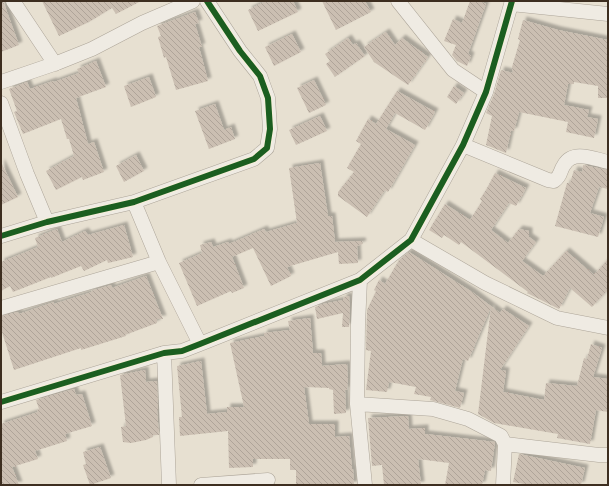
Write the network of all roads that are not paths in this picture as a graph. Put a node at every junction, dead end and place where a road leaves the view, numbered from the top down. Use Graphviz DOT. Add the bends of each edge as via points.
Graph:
graph roads {
  1 [pos="13,1"];
  2 [pos="192,1"];
  3 [pos="207,1"];
  4 [pos="398,1"];
  5 [pos="511,2"];
  6 [pos="608,14"];
  7 [pos="55,64"];
  8 [pos="1,82"];
  9 [pos="486,92"];
  10 [pos="1,103"];
  11 [pos="464,145"];
  12 [pos="608,162"];
  13 [pos="134,202"];
  14 [pos="47,222"];
  15 [pos="1,236"];
  16 [pos="411,240"];
  17 [pos="159,262"];
  18 [pos="360,280"];
  19 [pos="1,308"];
  20 [pos="608,328"];
  21 [pos="200,344"];
  22 [pos="164,354"];
  23 [pos="1,402"];
  24 [pos="357,404"];
  25 [pos="505,444"];
  26 [pos="608,455"];
  27 [pos="268,480"];
  28 [pos="169,485"];
  29 [pos="200,485"];
  30 [pos="365,485"];
  31 [pos="503,485"];
  1 -- 7 [label="street"];
  2 -- 7 [label="street"];
  3 -- 13 [label="street" via="260,76 268,98 270,129 267,148 254,159"];
  4 -- 9 [label="street" via="453,70"];
  5 -- 6 [label="street"];
  5 -- 9 [label="street"];
  7 -- 8 [label="street"];
  9 -- 11 [label="street"];
  10 -- 14 [label="street"];
  11 -- 12 [label="street" via="554,181 560,176 570,157 581,155"];
  11 -- 16 [label="street"];
  13 -- 14 [label="street"];
  13 -- 17 [label="street"];
  14 -- 15 [label="street"];
  16 -- 18 [label="street"];
  16 -- 20 [label="street" via="485,282 557,318"];
  17 -- 19 [label="street"];
  17 -- 21 [label="street"];
  18 -- 21 [label="street"];
  18 -- 24 [label="street"];
  21 -- 22 [label="street"];
  22 -- 23 [label="street"];
  22 -- 28 [label="street"];
  24 -- 25 [label="street" via="433,409 468,419 501,436"];
  24 -- 30 [label="street"];
  25 -- 26 [label="street"];
  25 -- 31 [label="street"];
  27 -- 29 [label="street"];
}
